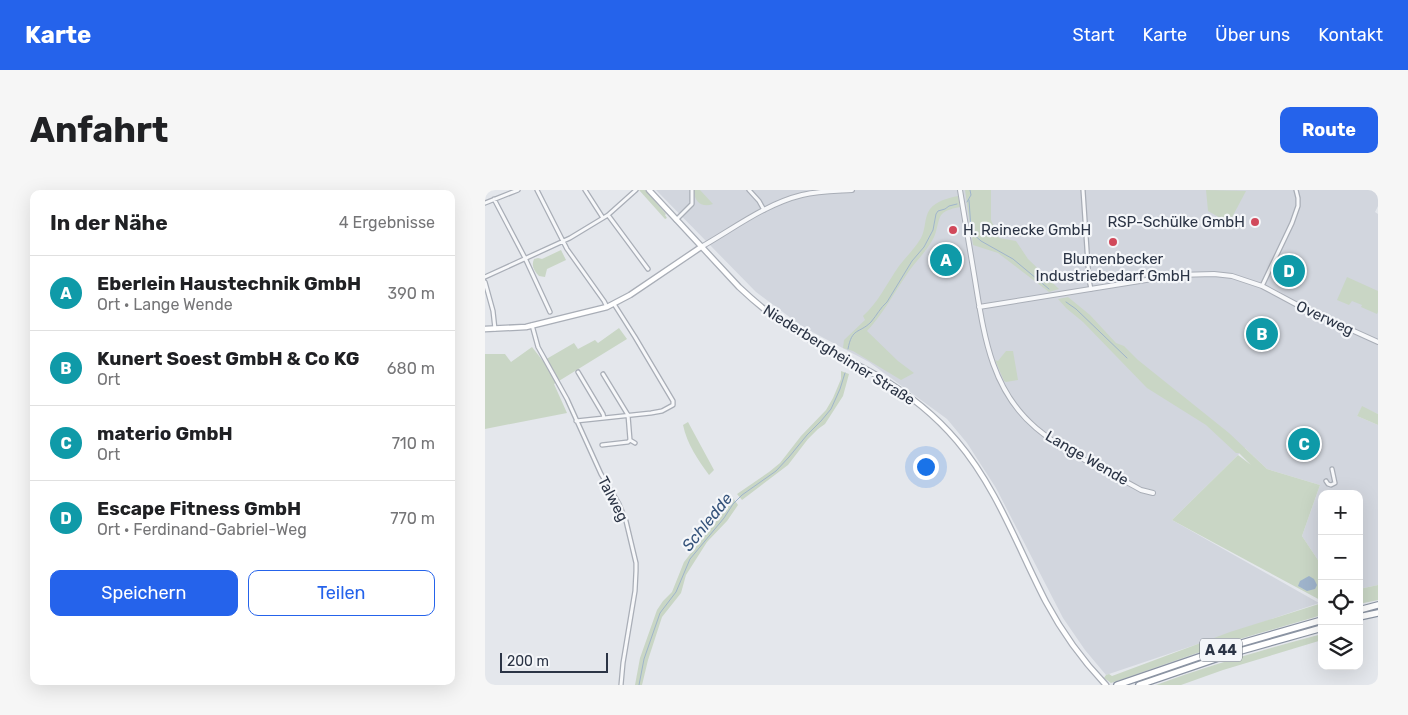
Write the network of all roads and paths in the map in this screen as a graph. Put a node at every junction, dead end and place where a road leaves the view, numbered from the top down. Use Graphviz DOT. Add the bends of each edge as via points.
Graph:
graph roads {
  1 [pos="518,190"];
  2 [pos="537,190"];
  3 [pos="585,190"];
  4 [pos="636,190"];
  5 [pos="649,190"];
  6 [pos="692,190"];
  7 [pos="749,190"];
  8 [pos="852,190"];
  9 [pos="960,190"];
  10 [pos="1083,190"];
  11 [pos="1296,190"];
  12 [pos="494,199"];
  13 [pos="486,201"];
  14 [pos="764,210"];
  15 [pos="608,214"];
  16 [pos="603,218"];
  17 [pos="676,220"];
  18 [pos="563,242"];
  19 [pos="701,247"];
  20 [pos="525,258"];
  21 [pos="649,269"];
  22 [pos="485,277"];
  23 [pos="485,282"];
  24 [pos="1262,286"];
  25 [pos="1091,289"];
  26 [pos="614,304"];
  27 [pos="607,307"];
  28 [pos="979,307"];
  29 [pos="550,312"];
  30 [pos="532,325"];
  31 [pos="485,329"];
  32 [pos="495,329"];
  33 [pos="1378,342"];
  34 [pos="578,372"];
  35 [pos="603,374"];
  36 [pos="628,415"];
  37 [pos="604,418"];
  38 [pos="576,421"];
  39 [pos="630,440"];
  40 [pos="635,442"];
  41 [pos="602,446"];
  42 [pos="1332,468"];
  43 [pos="1326,481"];
  44 [pos="1153,493"];
  45 [pos="1378,605"];
  46 [pos="1363,609"];
  47 [pos="1378,613"];
  48 [pos="1363,616"];
  49 [pos="1318,621"];
  50 [pos="1318,629"];
  51 [pos="1119,684"];
  52 [pos="621,685"];
  53 [pos="1105,685"];
  54 [pos="1139,685"];
  1 -- 12 [label="street"];
  2 -- 18 [label="street"];
  3 -- 16 [label="street"];
  4 -- 15 [label="street"];
  5 -- 17 [label="main road, Niederbergheimer Straße"];
  6 -- 17 [label="street" via="692,204"];
  7 -- 14 [label="street"];
  8 -- 14 [label="street" via="800,196"];
  9 -- 28 [label="street, Lange Wende"];
  10 -- 25 [label="street"];
  11 -- 24 [label="street" via="1298,206 1292,223"];
  12 -- 13 [label="street"];
  12 -- 20 [label="street"];
  14 -- 19 [label="street"];
  15 -- 16 [label="street"];
  15 -- 21 [label="street"];
  16 -- 18 [label="street"];
  17 -- 19 [label="main road, Niederbergheimer Straße"];
  18 -- 20 [label="street"];
  18 -- 27 [label="street"];
  19 -- 26 [label="main road"];
  19 -- 53 [label="main road, Niederbergheimer Straße" via="771,315 899,389 928,411 957,440 991,488 1054,616"];
  20 -- 22 [label="street"];
  20 -- 29 [label="street"];
  23 -- 32 [label="street"];
  24 -- 25 [label="street, Overweg" via="1232,276 1204,273"];
  24 -- 33 [label="street, Overweg"];
  25 -- 28 [label="street, Overweg"];
  26 -- 27 [label="main road"];
  26 -- 36 [label="street" via="673,401 673,405 662,411"];
  27 -- 30 [label="main road"];
  28 -- 44 [label="street, Lange Wende" via="996,373 1027,420 1072,452 1141,490"];
  30 -- 32 [label="main road"];
  30 -- 38 [label="street, Talweg" via="538,347"];
  31 -- 32 [label="main road"];
  34 -- 37 [label="street"];
  35 -- 36 [label="street"];
  36 -- 37 [label="street"];
  36 -- 39 [label="street"];
  37 -- 38 [label="street"];
  38 -- 52 [label="street, Talweg" via="623,512 635,563 636,581"];
  39 -- 40 [label="street"];
  39 -- 41 [label="street"];
  42 -- 43 [label="street" via="1334,484"];
  45 -- 46 [label="highway"];
  47 -- 48 [label="highway"];
  49 -- 51 [label="highway, A 44"];
  50 -- 54 [label="highway, A 44"];
}
